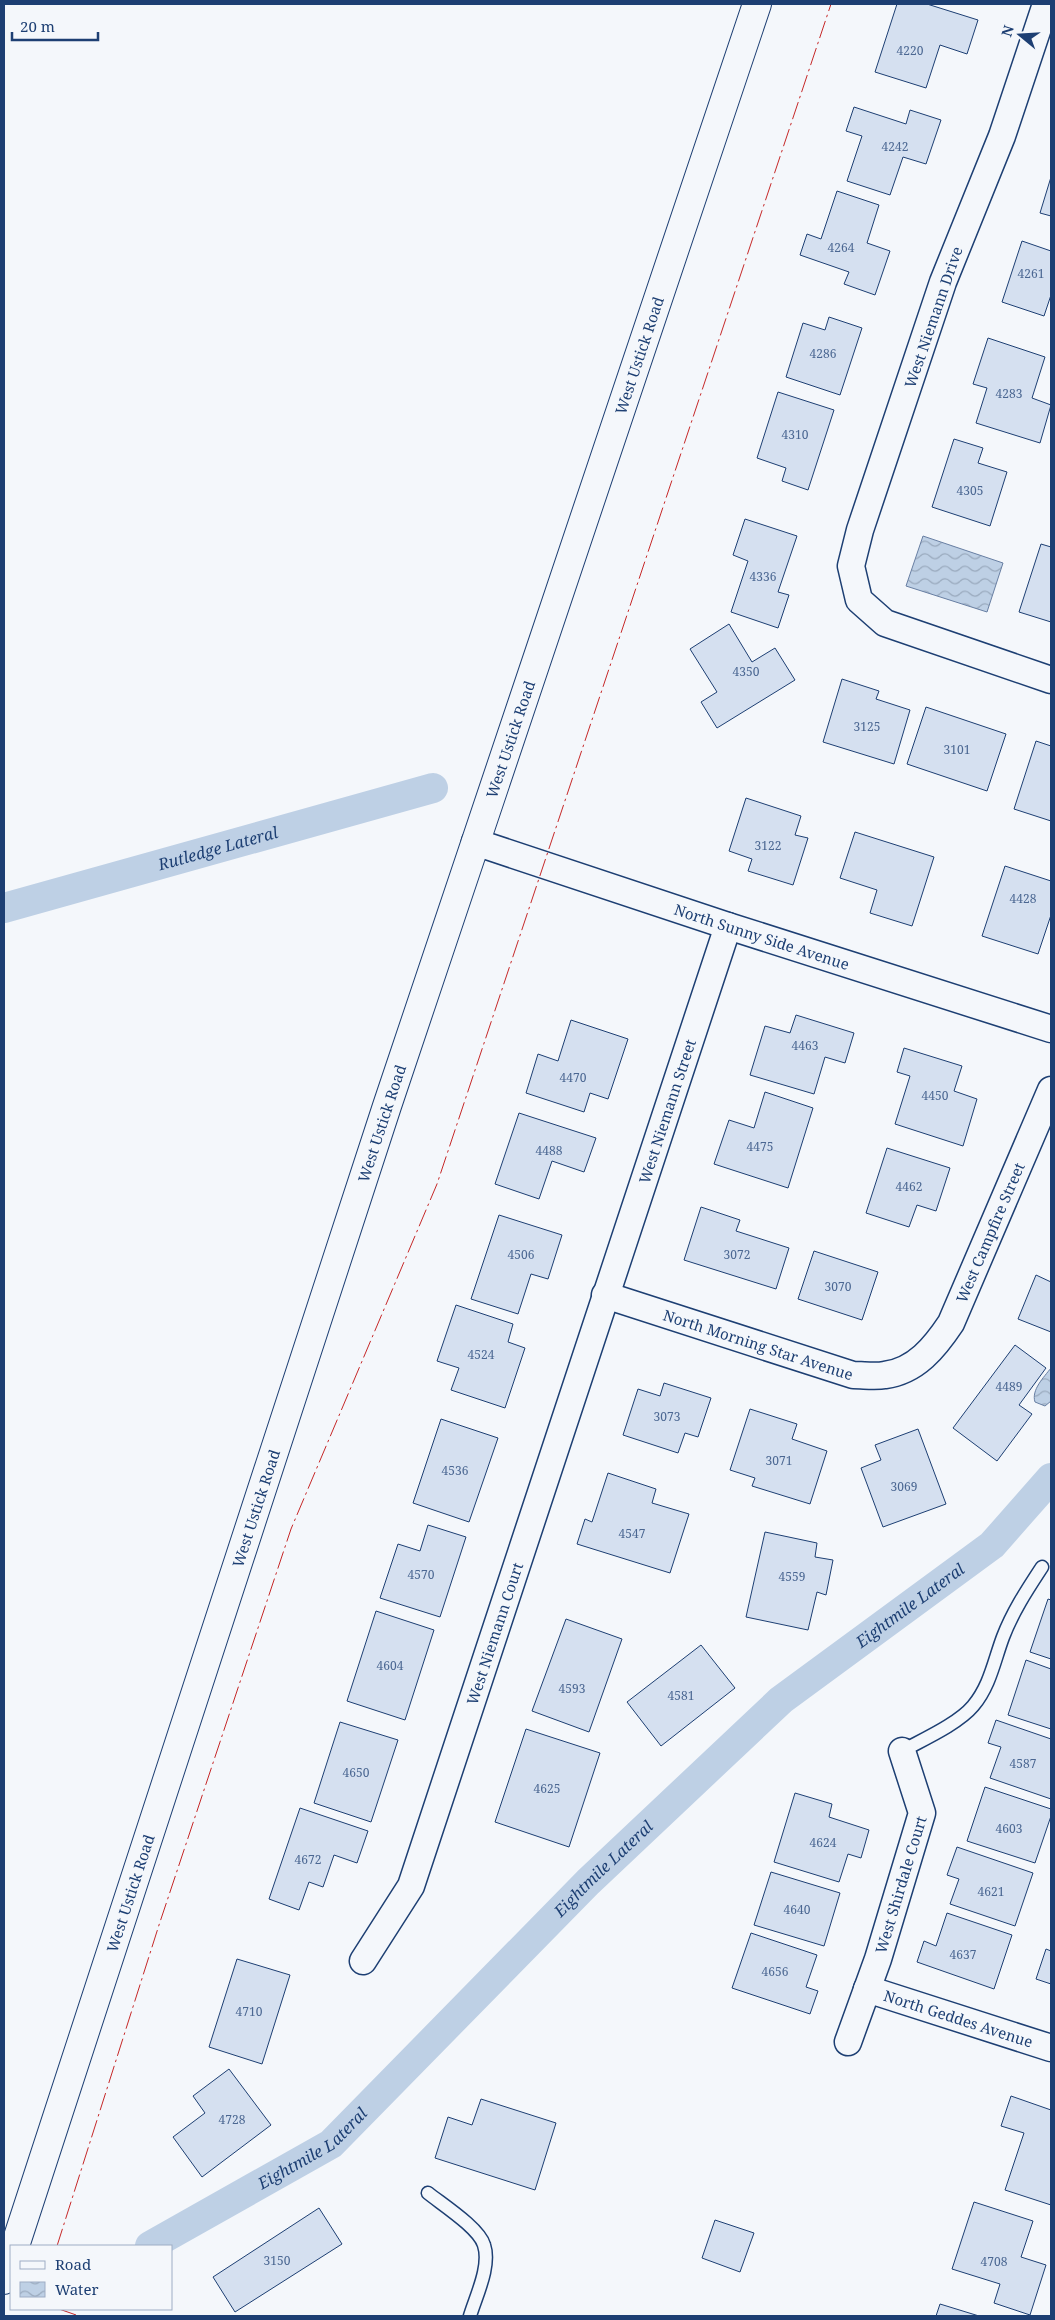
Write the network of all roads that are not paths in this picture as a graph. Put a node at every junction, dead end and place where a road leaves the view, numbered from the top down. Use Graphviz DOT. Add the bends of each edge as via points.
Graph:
graph roads {
  1 [pos="757,4"];
  2 [pos="1046,4"];
  3 [pos="1051,680"];
  4 [pos="475,842"];
  5 [pos="728,926"];
  6 [pos="1051,1029"];
  7 [pos="1051,1090"];
  8 [pos="605,1295"];
  9 [pos="913,1365"];
  10 [pos="1042,1567"];
  11 [pos="902,1752"];
  12 [pos="363,1961"];
  13 [pos="867,1989"];
  14 [pos="848,2042"];
  15 [pos="1051,2048"];
  16 [pos="428,2193"];
  17 [pos="15,2245"];
  18 [pos="10,2260"];
  19 [pos="4,2280"];
  20 [pos="470,2316"];
  1 -- 4 [label="main road, West Ustick Road"];
  2 -- 3 [label="street, West Niemann Drive" via="1002,136 943,282 860,530 851,566 859,600 885,623"];
  4 -- 5 [label="street, North Sunny Side Avenue"];
  4 -- 17 [label="main road, West Ustick Road"];
  5 -- 6 [label="street, North Sunny Side Avenue"];
  5 -- 8 [label="street, West Niemann Street"];
  7 -- 9 [label="street, West Campfire Street" via="951,1323 935,1347"];
  8 -- 9 [label="street, North Morning Star Avenue" via="853,1375 886,1375"];
  8 -- 12 [label="street, West Niemann Court" via="411,1886"];
  10 -- 11 [label="lane" via="1019,1601 991,1676 972,1707"];
  11 -- 13 [label="street, West Shirdale Court" via="922,1813"];
  13 -- 14 [label="street, West Shirdale Court"];
  13 -- 15 [label="street, North Geddes Avenue"];
  16 -- 20 [label="lane" via="474,2230 484,2245 485,2265"];
  18 -- 19 [label="main road"];
}
